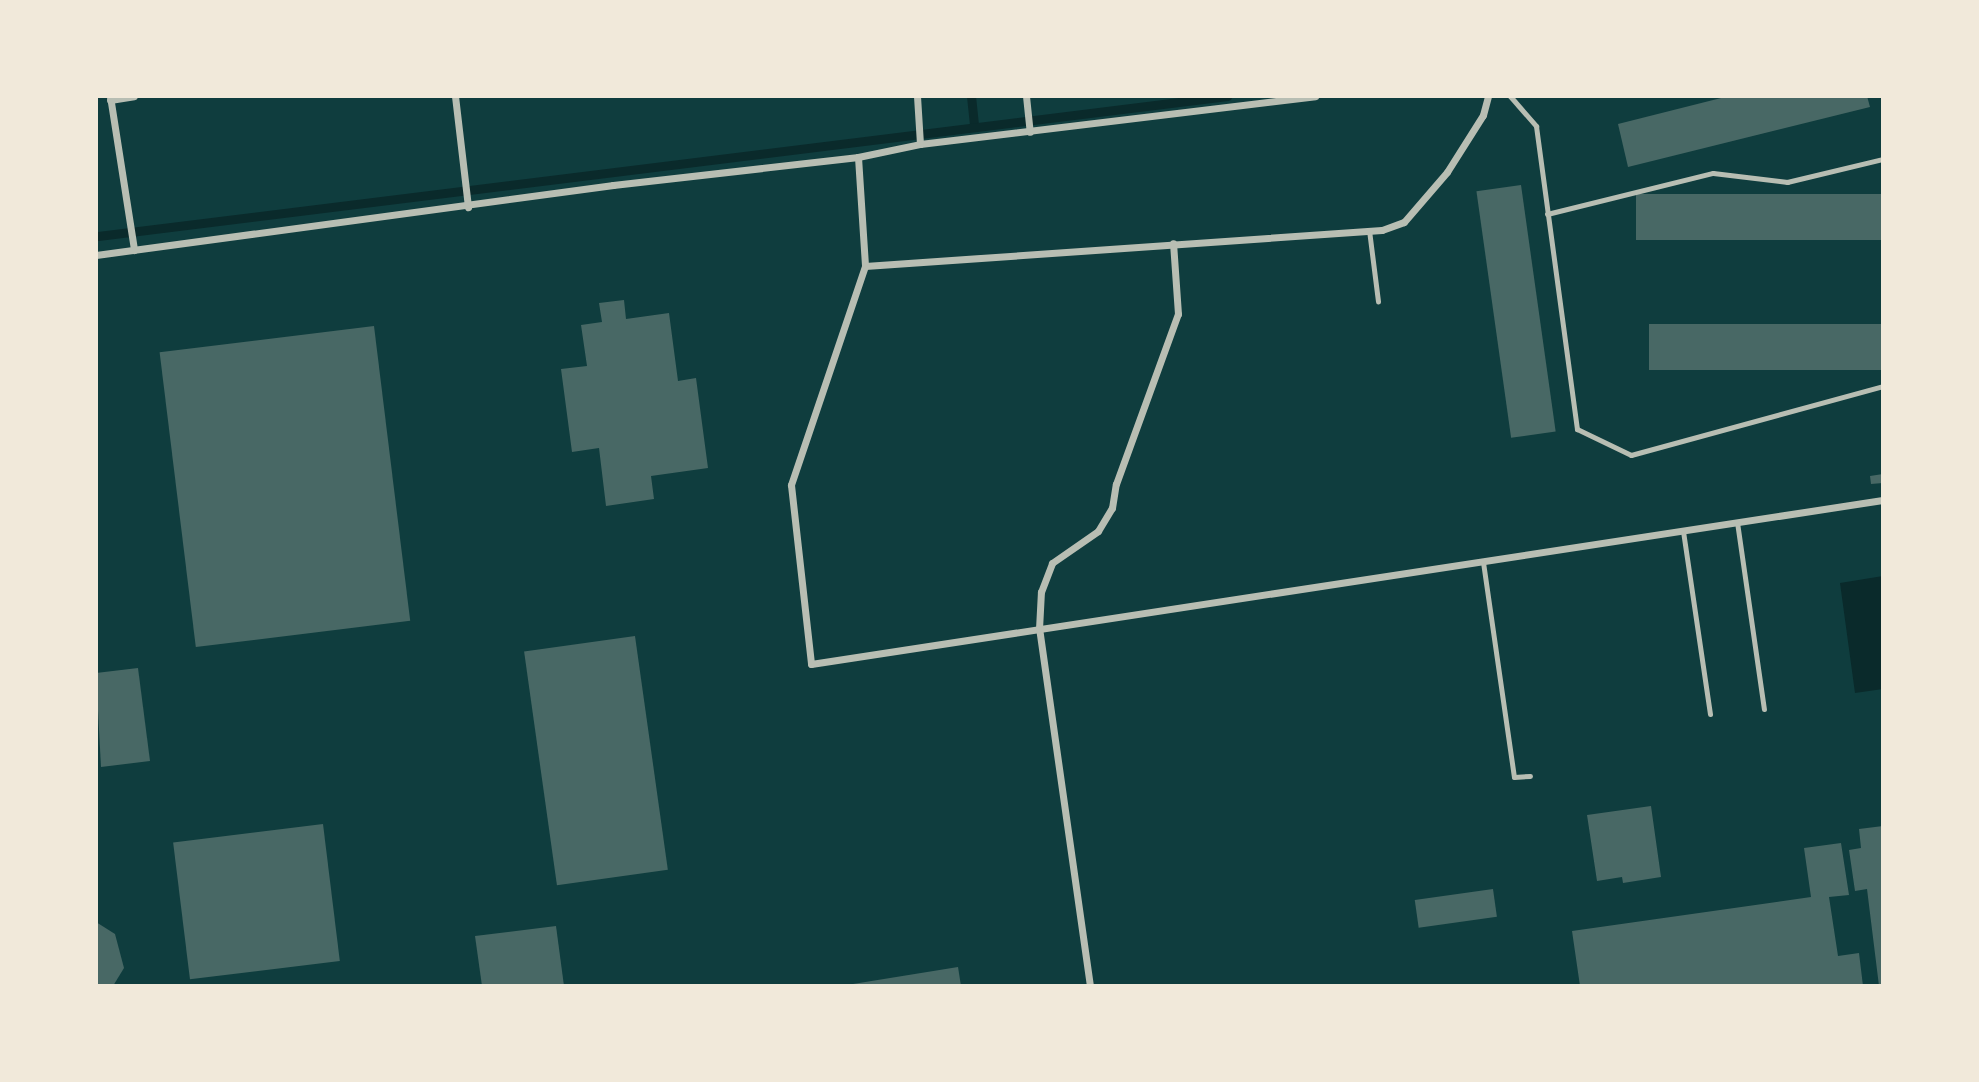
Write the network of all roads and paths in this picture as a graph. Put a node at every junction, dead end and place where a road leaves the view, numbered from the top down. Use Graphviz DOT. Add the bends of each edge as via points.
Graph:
graph roads {
  1 [pos="134,96"];
  2 [pos="455,96"];
  3 [pos="917,96"];
  4 [pos="1026,96"];
  5 [pos="1315,96"];
  6 [pos="1488,96"];
  7 [pos="1510,96"];
  8 [pos="110,98"];
  9 [pos="1030,132"];
  10 [pos="920,144"];
  11 [pos="858,157"];
  12 [pos="1883,159"];
  13 [pos="467,207"];
  14 [pos="1547,214"];
  15 [pos="1368,230"];
  16 [pos="1173,243"];
  17 [pos="134,250"];
  18 [pos="96,256"];
  19 [pos="865,266"];
  20 [pos="1378,301"];
  21 [pos="1883,386"];
  22 [pos="1883,500"];
  23 [pos="1737,522"];
  24 [pos="1683,531"];
  25 [pos="1483,562"];
  26 [pos="1039,628"];
  27 [pos="1764,709"];
  28 [pos="1710,714"];
  29 [pos="1531,776"];
  30 [pos="1090,986"];
  1 -- 8 [label="street"];
  2 -- 13 [label="street"];
  3 -- 10 [label="street"];
  4 -- 9 [label="street"];
  5 -- 9 [label="street"];
  6 -- 15 [label="street" via="1483,115 1447,172 1404,222"];
  7 -- 14 [label="lane" via="1535,126"];
  8 -- 17 [label="street"];
  9 -- 10 [label="street"];
  10 -- 11 [label="street"];
  11 -- 13 [label="street"];
  11 -- 19 [label="street"];
  12 -- 14 [label="lane" via="1787,182 1713,173"];
  13 -- 17 [label="street"];
  14 -- 21 [label="lane" via="1577,429 1631,455"];
  15 -- 16 [label="street"];
  15 -- 20 [label="lane"];
  16 -- 19 [label="street"];
  16 -- 26 [label="street" via="1178,314 1116,484 1112,508 1098,531 1052,563 1041,592"];
  17 -- 18 [label="street"];
  19 -- 26 [label="street" via="791,485 811,664"];
  22 -- 23 [label="street"];
  23 -- 24 [label="street"];
  23 -- 27 [label="lane"];
  24 -- 25 [label="street"];
  24 -- 28 [label="lane"];
  25 -- 26 [label="street"];
  25 -- 29 [label="lane" via="1514,777"];
  26 -- 30 [label="street"];
}
